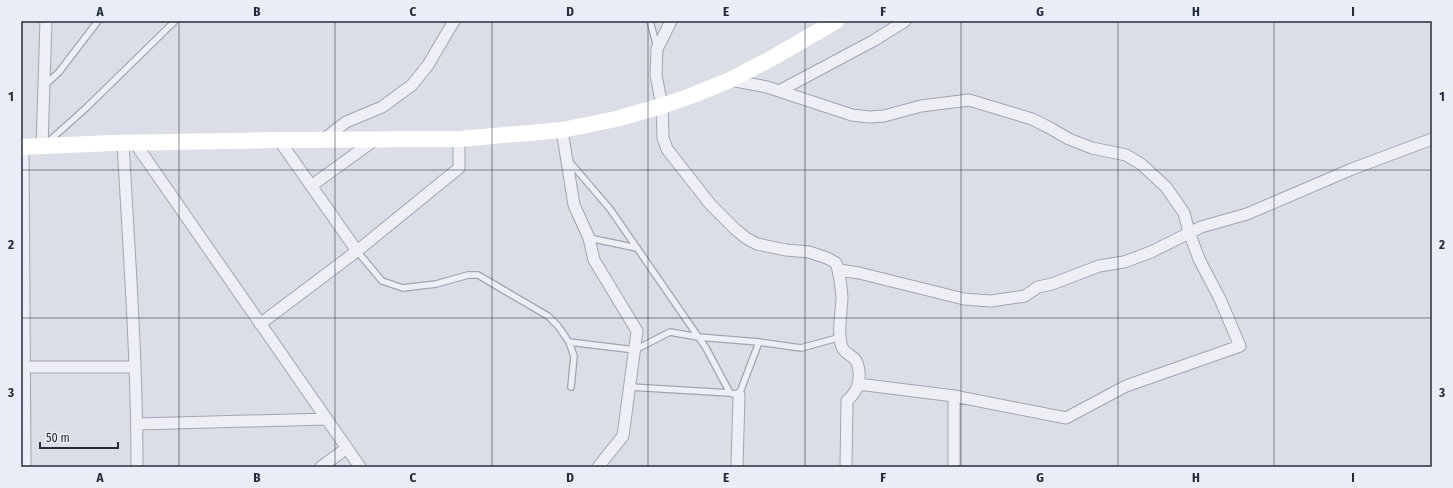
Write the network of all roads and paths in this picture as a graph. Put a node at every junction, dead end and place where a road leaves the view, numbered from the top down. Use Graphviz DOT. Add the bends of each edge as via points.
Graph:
graph roads {
  1 [pos="46,21"];
  2 [pos="98,21"];
  3 [pos="175,21"];
  4 [pos="454,21"];
  5 [pos="650,21"];
  6 [pos="671,21"];
  7 [pos="836,21"];
  8 [pos="905,21"];
  9 [pos="657,49"];
  10 [pos="730,80"];
  11 [pos="44,86"];
  12 [pos="779,91"];
  13 [pos="662,106"];
  14 [pos="562,130"];
  15 [pos="324,139"];
  16 [pos="376,139"];
  17 [pos="459,139"];
  18 [pos="1432,139"];
  19 [pos="279,140"];
  20 [pos="129,143"];
  21 [pos="42,146"];
  22 [pos="22,147"];
  23 [pos="566,158"];
  24 [pos="311,186"];
  25 [pos="1189,232"];
  26 [pos="589,238"];
  27 [pos="637,248"];
  28 [pos="357,251"];
  29 [pos="839,270"];
  30 [pos="260,324"];
  31 [pos="698,337"];
  32 [pos="840,337"];
  33 [pos="569,342"];
  34 [pos="759,342"];
  35 [pos="635,350"];
  36 [pos="22,367"];
  37 [pos="135,367"];
  38 [pos="858,384"];
  39 [pos="571,387"];
  40 [pos="630,387"];
  41 [pos="734,394"];
  42 [pos="954,396"];
  43 [pos="327,420"];
  44 [pos="137,424"];
  45 [pos="347,448"];
  46 [pos="334,462"];
  47 [pos="25,467"];
  48 [pos="137,467"];
  49 [pos="321,467"];
  50 [pos="360,467"];
  51 [pos="598,467"];
  52 [pos="737,467"];
  53 [pos="846,467"];
  54 [pos="954,467"];
  1 -- 11 [label="street"];
  2 -- 11 [label="lane" via="59,72"];
  3 -- 21 [label="lane" via="86,108"];
  4 -- 15 [label="street" via="428,65 412,85 382,107 346,122"];
  5 -- 9 [label="lane"];
  6 -- 9 [label="street"];
  7 -- 10 [label="street"];
  8 -- 12 [label="street"];
  9 -- 13 [label="street" via="656,75"];
  10 -- 12 [label="street"];
  10 -- 13 [label="street"];
  11 -- 21 [label="street"];
  12 -- 25 [label="street" via="852,115 869,117 884,116 921,106 969,100 1032,119 1069,139 1092,148 1126,155 1141,164 1166,186 1184,213"];
  13 -- 14 [label="street"];
  13 -- 29 [label="street" via="663,138 667,149 710,204 735,229 757,244 809,252 827,258 836,263"];
  14 -- 17 [label="street"];
  14 -- 23 [label="street"];
  15 -- 16 [label="street"];
  15 -- 19 [label="street"];
  16 -- 17 [label="street"];
  16 -- 24 [label="street"];
  17 -- 28 [label="street" via="459,168"];
  18 -- 25 [label="street" via="1352,169 1247,214"];
  19 -- 20 [label="street"];
  19 -- 24 [label="street"];
  20 -- 21 [label="street"];
  20 -- 30 [label="street"];
  20 -- 37 [label="street"];
  21 -- 22 [label="street"];
  22 -- 36 [label="street"];
  23 -- 26 [label="street" via="574,205"];
  23 -- 27 [label="lane" via="610,209"];
  24 -- 28 [label="street"];
  25 -- 29 [label="street" via="1151,252 1124,262 1099,266 1038,287 1025,296 991,301 964,299"];
  25 -- 42 [label="street" via="1240,346 1126,386 1066,418"];
  26 -- 27 [label="lane"];
  26 -- 35 [label="street" via="594,260 638,330"];
  27 -- 31 [label="lane"];
  28 -- 30 [label="street"];
  28 -- 33 [label="lane" via="382,281 403,288 478,275 548,316"];
  29 -- 32 [label="street" via="842,298"];
  30 -- 43 [label="street"];
  31 -- 34 [label="lane"];
  31 -- 35 [label="lane" via="670,332"];
  31 -- 41 [label="lane"];
  32 -- 34 [label="lane" via="801,348"];
  32 -- 38 [label="street" via="843,350 856,359 859,370"];
  33 -- 35 [label="lane"];
  33 -- 39 [label="lane" via="574,356"];
  34 -- 41 [label="lane"];
  35 -- 40 [label="street"];
  36 -- 37 [label="street"];
  36 -- 47 [label="street"];
  37 -- 44 [label="street"];
  38 -- 42 [label="street"];
  38 -- 53 [label="street" via="847,401"];
  40 -- 41 [label="lane"];
  40 -- 51 [label="street" via="623,436"];
  41 -- 52 [label="street"];
  42 -- 54 [label="street"];
  43 -- 44 [label="street"];
  43 -- 45 [label="street"];
  44 -- 48 [label="street"];
  45 -- 46 [label="street"];
  45 -- 50 [label="street"];
  46 -- 49 [label="street"];
}
